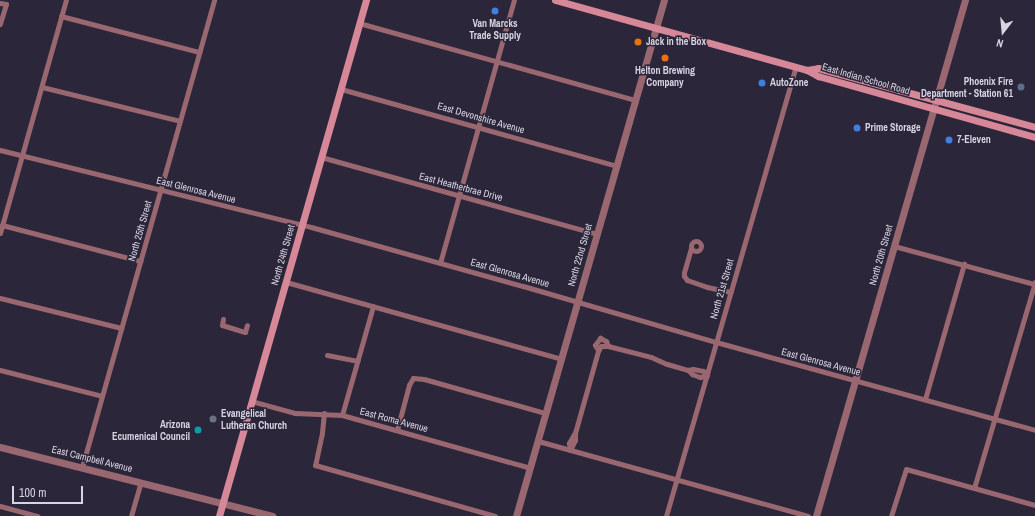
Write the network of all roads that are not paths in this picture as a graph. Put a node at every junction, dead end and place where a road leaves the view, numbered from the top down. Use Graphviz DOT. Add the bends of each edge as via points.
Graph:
graph roads {
  1 [pos="66,0"];
  2 [pos="214,0"];
  3 [pos="366,0"];
  4 [pos="514,0"];
  5 [pos="555,0"];
  6 [pos="664,0"];
  7 [pos="965,0"];
  8 [pos="0,3"];
  9 [pos="61,16"];
  10 [pos="359,23"];
  11 [pos="0,24"];
  12 [pos="656,28"];
  13 [pos="199,52"];
  14 [pos="498,61"];
  15 [pos="796,67"];
  16 [pos="807,70"];
  17 [pos="42,87"];
  18 [pos="341,89"];
  19 [pos="936,99"];
  20 [pos="636,100"];
  21 [pos="933,109"];
  22 [pos="180,121"];
  23 [pos="478,127"];
  24 [pos="1035,127"];
  25 [pos="1035,137"];
  26 [pos="0,150"];
  27 [pos="22,155"];
  28 [pos="321,157"];
  29 [pos="617,166"];
  30 [pos="161,191"];
  31 [pos="459,196"];
  32 [pos="2,225"];
  33 [pos="302,225"];
  34 [pos="0,233"];
  35 [pos="597,234"];
  36 [pos="894,246"];
  37 [pos="692,248"];
  38 [pos="140,261"];
  39 [pos="440,263"];
  40 [pos="964,264"];
  41 [pos="286,282"];
  42 [pos="1034,283"];
  43 [pos="730,292"];
  44 [pos="0,298"];
  45 [pos="577,302"];
  46 [pos="373,306"];
  47 [pos="223,319"];
  48 [pos="247,325"];
  49 [pos="121,328"];
  50 [pos="716,342"];
  51 [pos="327,355"];
  52 [pos="561,359"];
  53 [pos="357,361"];
  54 [pos="0,370"];
  55 [pos="707,375"];
  56 [pos="855,380"];
  57 [pos="102,396"];
  58 [pos="925,399"];
  59 [pos="252,401"];
  60 [pos="324,413"];
  61 [pos="546,413"];
  62 [pos="342,415"];
  63 [pos="994,419"];
  64 [pos="397,430"];
  65 [pos="1035,430"];
  66 [pos="538,441"];
  67 [pos="0,447"];
  68 [pos="570,450"];
  69 [pos="82,467"];
  70 [pos="530,468"];
  71 [pos="677,480"];
  72 [pos="141,482"];
  73 [pos="974,488"];
  74 [pos="222,503"];
  75 [pos="1035,505"];
  76 [pos="0,506"];
  77 [pos="38,516"];
  78 [pos="131,516"];
  79 [pos="219,516"];
  80 [pos="272,516"];
  81 [pos="495,516"];
  82 [pos="516,516"];
  83 [pos="666,516"];
  84 [pos="808,516"];
  85 [pos="816,516"];
  86 [pos="891,516"];
  1 -- 9 [label="street"];
  2 -- 13 [label="street, North 25th Street"];
  3 -- 10 [label="main road, North 24th Street"];
  4 -- 14 [label="street"];
  5 -- 12 [label="main road, East Indian School Road"];
  6 -- 12 [label="street, North 22nd Street"];
  7 -- 19 [label="street, North 20th Street"];
  8 -- 11 [label="street" via="6,4"];
  9 -- 13 [label="street"];
  9 -- 17 [label="street"];
  10 -- 14 [label="street"];
  10 -- 18 [label="main road, North 24th Street"];
  12 -- 15 [label="main road, East Indian School Road"];
  12 -- 20 [label="street, North 22nd Street"];
  13 -- 22 [label="street, North 25th Street"];
  14 -- 20 [label="street"];
  14 -- 23 [label="street"];
  15 -- 16 [label="main road, East Indian School Road"];
  15 -- 43 [label="street, North 21st Street"];
  16 -- 19 [label="main road, East Indian School Road" via="818,68"];
  16 -- 21 [label="main road, East Indian School Road" via="818,76"];
  17 -- 22 [label="street"];
  17 -- 27 [label="street"];
  18 -- 23 [label="street, East Devonshire Avenue"];
  18 -- 28 [label="main road, North 24th Street"];
  19 -- 21 [label="street, North 20th Street"];
  19 -- 24 [label="main road, East Indian School Road"];
  20 -- 29 [label="street, North 22nd Street"];
  21 -- 25 [label="main road, East Indian School Road"];
  21 -- 36 [label="street, North 20th Street"];
  22 -- 30 [label="street, North 25th Street"];
  23 -- 29 [label="street, East Devonshire Avenue"];
  23 -- 31 [label="street"];
  26 -- 27 [label="street, East Glenrosa Avenue"];
  27 -- 30 [label="street, East Glenrosa Avenue"];
  27 -- 32 [label="street"];
  28 -- 31 [label="street, East Heatherbrae Drive"];
  28 -- 33 [label="main road, North 24th Street"];
  29 -- 35 [label="street, North 22nd Street"];
  30 -- 33 [label="street, East Glenrosa Avenue"];
  30 -- 38 [label="street, North 25th Street"];
  31 -- 35 [label="street, East Heatherbrae Drive"];
  31 -- 39 [label="street"];
  32 -- 34 [label="street"];
  32 -- 38 [label="street"];
  33 -- 39 [label="street, East Glenrosa Avenue"];
  33 -- 41 [label="main road, North 24th Street"];
  35 -- 45 [label="street, North 22nd Street"];
  36 -- 40 [label="street"];
  36 -- 56 [label="street, North 20th Street"];
  37 -- 43 [label="street" via="684,273 687,280"];
  38 -- 49 [label="street, North 25th Street"];
  39 -- 45 [label="street, East Glenrosa Avenue"];
  40 -- 42 [label="street"];
  40 -- 58 [label="street"];
  41 -- 46 [label="street"];
  41 -- 59 [label="main road, North 24th Street"];
  42 -- 63 [label="street"];
  43 -- 50 [label="street, North 21st Street"];
  44 -- 49 [label="street"];
  45 -- 50 [label="street, East Glenrosa Avenue"];
  45 -- 52 [label="street, North 22nd Street"];
  46 -- 52 [label="street"];
  46 -- 53 [label="street"];
  47 -- 48 [label="street" via="222,325 245,332"];
  49 -- 57 [label="street, North 25th Street"];
  50 -- 55 [label="street, North 21st Street"];
  50 -- 56 [label="street, East Glenrosa Avenue"];
  51 -- 53 [label="street"];
  52 -- 61 [label="street, North 22nd Street"];
  53 -- 62 [label="street"];
  54 -- 57 [label="street"];
  55 -- 68 [label="street" via="692,374 688,370 651,357 602,346 598,350 575,433 569,443"];
  55 -- 71 [label="street, North 21st Street"];
  56 -- 58 [label="street, East Glenrosa Avenue"];
  56 -- 85 [label="street, North 20th Street"];
  57 -- 69 [label="street, North 25th Street"];
  58 -- 63 [label="street, East Glenrosa Avenue"];
  59 -- 60 [label="street, East Roma Avenue" via="295,413"];
  59 -- 74 [label="main road, North 24th Street"];
  60 -- 62 [label="street, East Roma Avenue"];
  60 -- 81 [label="street" via="315,465"];
  61 -- 64 [label="street" via="413,378 408,385"];
  61 -- 66 [label="street, North 22nd Street"];
  62 -- 64 [label="street, East Roma Avenue"];
  63 -- 65 [label="street, East Glenrosa Avenue"];
  63 -- 73 [label="street"];
  64 -- 70 [label="street, East Roma Avenue"];
  66 -- 68 [label="street"];
  66 -- 70 [label="street, North 22nd Street"];
  67 -- 69 [label="street, East Campbell Avenue"];
  68 -- 71 [label="street"];
  69 -- 72 [label="street, East Campbell Avenue"];
  70 -- 82 [label="street, North 22nd Street"];
  71 -- 83 [label="street, North 21st Street"];
  71 -- 84 [label="street"];
  72 -- 74 [label="street, East Campbell Avenue"];
  72 -- 78 [label="street"];
  73 -- 75 [label="street"];
  73 -- 86 [label="street" via="906,469"];
  74 -- 79 [label="main road, North 24th Street"];
  74 -- 80 [label="street, East Campbell Avenue"];
  76 -- 77 [label="street"];
}
